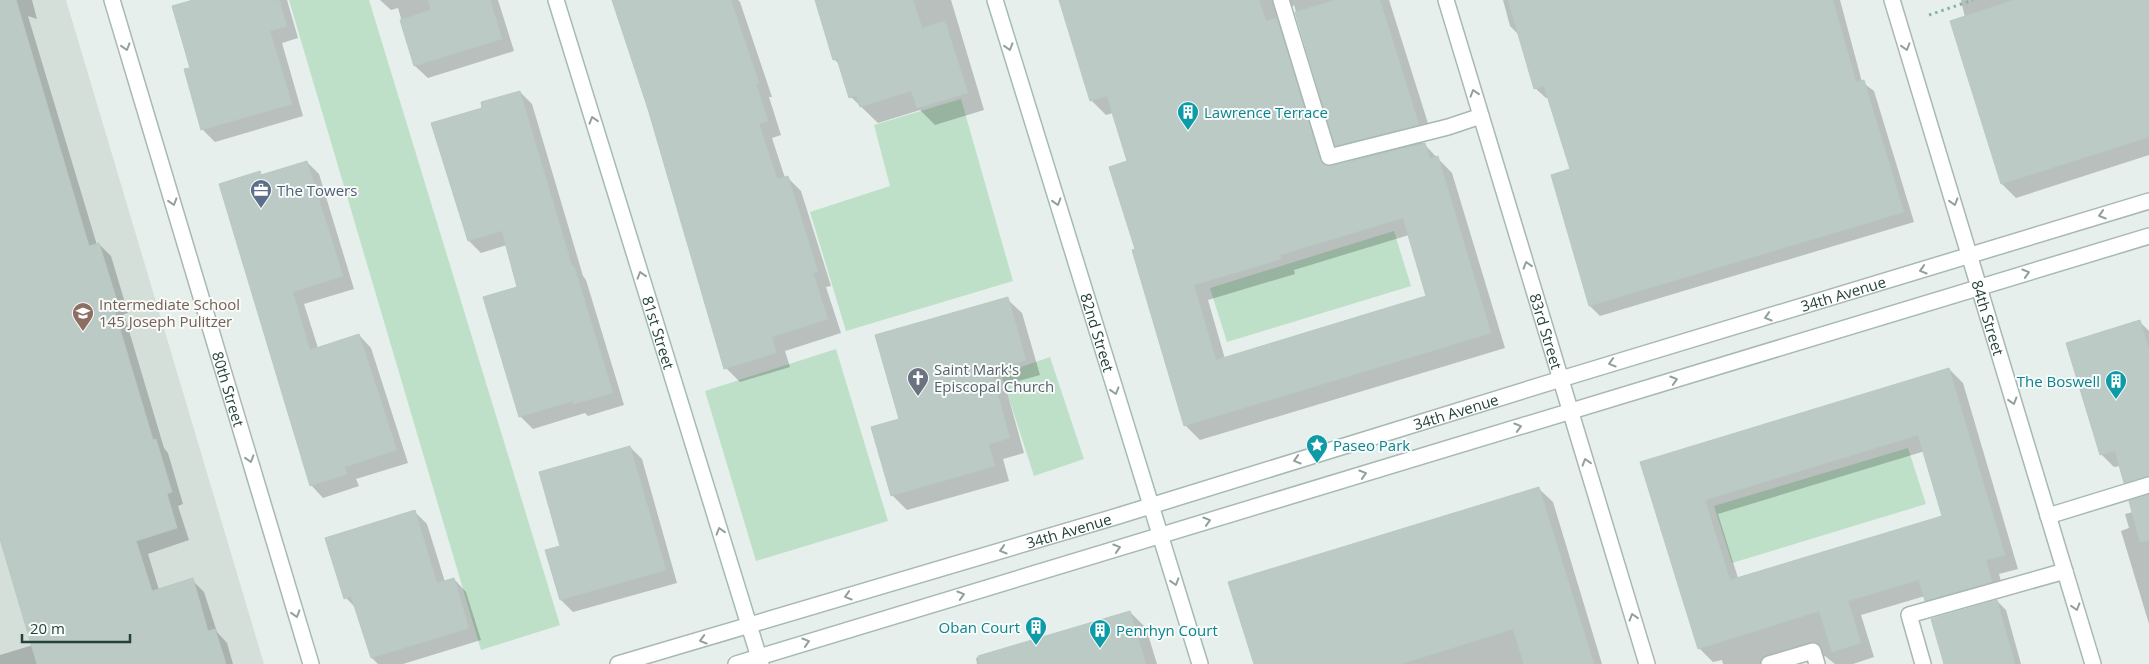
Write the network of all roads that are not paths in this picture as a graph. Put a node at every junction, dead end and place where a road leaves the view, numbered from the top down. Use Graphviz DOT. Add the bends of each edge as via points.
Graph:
graph roads {
  1 [pos="112,0"];
  2 [pos="556,0"];
  3 [pos="995,0"];
  4 [pos="1281,0"];
  5 [pos="1446,0"];
  6 [pos="1892,0"];
  7 [pos="1481,116"];
  8 [pos="2149,201"];
  9 [pos="2149,236"];
  10 [pos="1970,255"];
  11 [pos="1979,287"];
  12 [pos="1561,379"];
  13 [pos="1572,411"];
  14 [pos="2149,485"];
  15 [pos="1151,506"];
  16 [pos="2048,516"];
  17 [pos="1160,535"];
  18 [pos="2065,571"];
  19 [pos="750,626"];
  20 [pos="760,660"];
  21 [pos="311,664"];
  22 [pos="618,664"];
  23 [pos="736,664"];
  24 [pos="1200,664"];
  25 [pos="1647,664"];
  26 [pos="1769,664"];
  27 [pos="1817,664"];
  28 [pos="1923,664"];
  29 [pos="2093,664"];
  1 -- 21 [label="street, 80th Street, one-way"];
  19 -- 2 [label="street, 81st Street, one-way"];
  3 -- 15 [label="street, 82nd Street, one-way"];
  4 -- 7 [label="street" via="1329,157"];
  7 -- 5 [label="street, 83rd Street, one-way"];
  6 -- 10 [label="street, 84th Street, one-way"];
  12 -- 7 [label="street, 83rd Street, one-way"];
  8 -- 10 [label="street, 34th Avenue, one-way"];
  11 -- 9 [label="street, one-way"];
  10 -- 11 [label="street, 84th Street"];
  10 -- 12 [label="street, 34th Avenue, one-way"];
  13 -- 11 [label="street, one-way"];
  11 -- 16 [label="street, 84th Street, one-way"];
  12 -- 13 [label="street, 83rd Street"];
  12 -- 15 [label="street, 34th Avenue, one-way"];
  17 -- 13 [label="street, one-way"];
  25 -- 13 [label="street, 83rd Street, one-way"];
  14 -- 16 [label="street"];
  15 -- 17 [label="street, 82nd Street"];
  15 -- 19 [label="street, 34th Avenue, one-way"];
  16 -- 18 [label="street, 84th Street"];
  20 -- 17 [label="street, one-way"];
  17 -- 24 [label="street, 82nd Street, one-way"];
  18 -- 28 [label="street" via="1909,616"];
  18 -- 29 [label="street, 84th Street, one-way"];
  19 -- 20 [label="street, 81st Street"];
  19 -- 22 [label="street, 34th Avenue, one-way"];
  20 -- 23 [label="street"];
  26 -- 27 [label="street" via="1813,651"];
}
